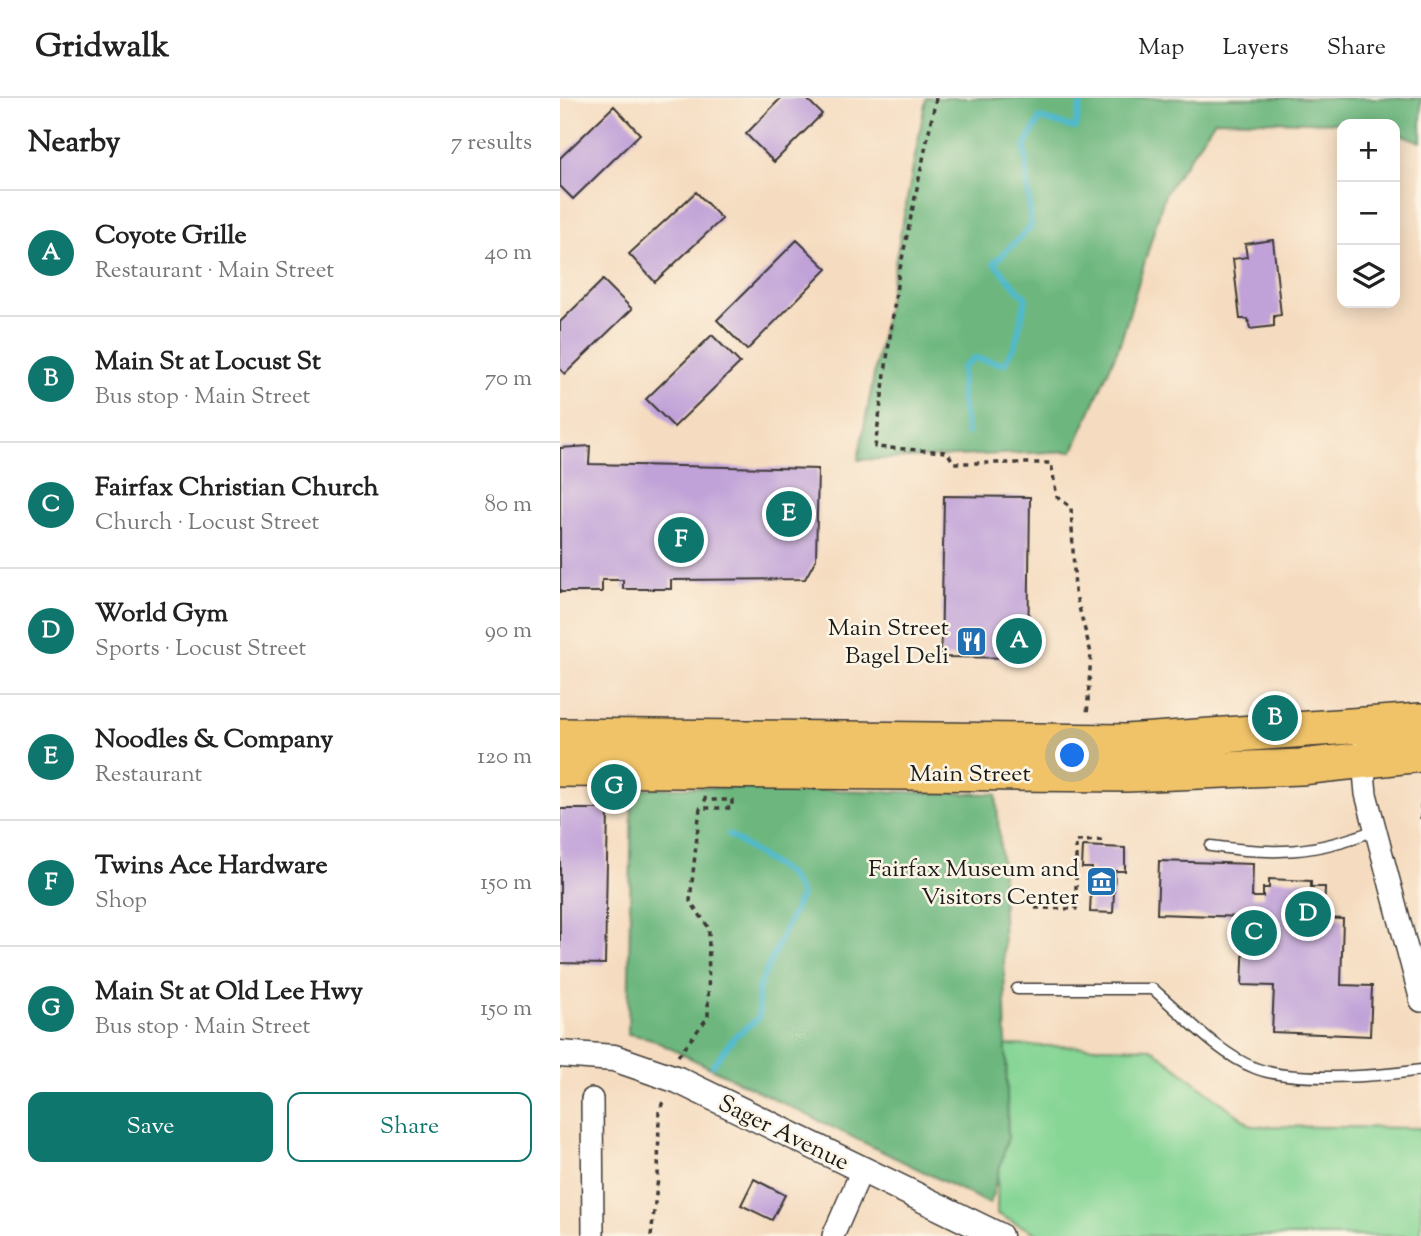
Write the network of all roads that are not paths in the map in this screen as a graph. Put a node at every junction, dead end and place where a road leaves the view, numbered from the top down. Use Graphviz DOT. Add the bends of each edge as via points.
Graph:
graph roads {
  1 [pos="1421,722"];
  2 [pos="560,736"];
  3 [pos="1362,743"];
  4 [pos="1421,754"];
  5 [pos="560,769"];
  6 [pos="1375,830"];
  7 [pos="1211,846"];
  8 [pos="1415,956"];
  9 [pos="1017,989"];
  10 [pos="1421,1001"];
  11 [pos="560,1054"];
  12 [pos="1421,1070"];
  13 [pos="592,1099"];
  14 [pos="862,1170"];
  15 [pos="593,1236"];
  16 [pos="833,1236"];
  17 [pos="999,1236"];
  1 -- 3 [label="main road, Main Street"];
  2 -- 3 [label="main road, Main Street"];
  3 -- 4 [label="main road, Main Street"];
  3 -- 5 [label="main road, Main Street" via="1301,766 1126,774"];
  3 -- 6 [label="street" via="1366,794"];
  6 -- 7 [label="lane" via="1312,850 1263,853"];
  6 -- 8 [label="street"];
  8 -- 10 [label="street"];
  9 -- 12 [label="lane" via="1153,989 1231,1055 1281,1075"];
  11 -- 14 [label="street, Sager Avenue" via="614,1058 670,1076"];
  13 -- 15 [label="street"];
  14 -- 16 [label="street"];
  14 -- 17 [label="street, Sager Avenue"];
}
